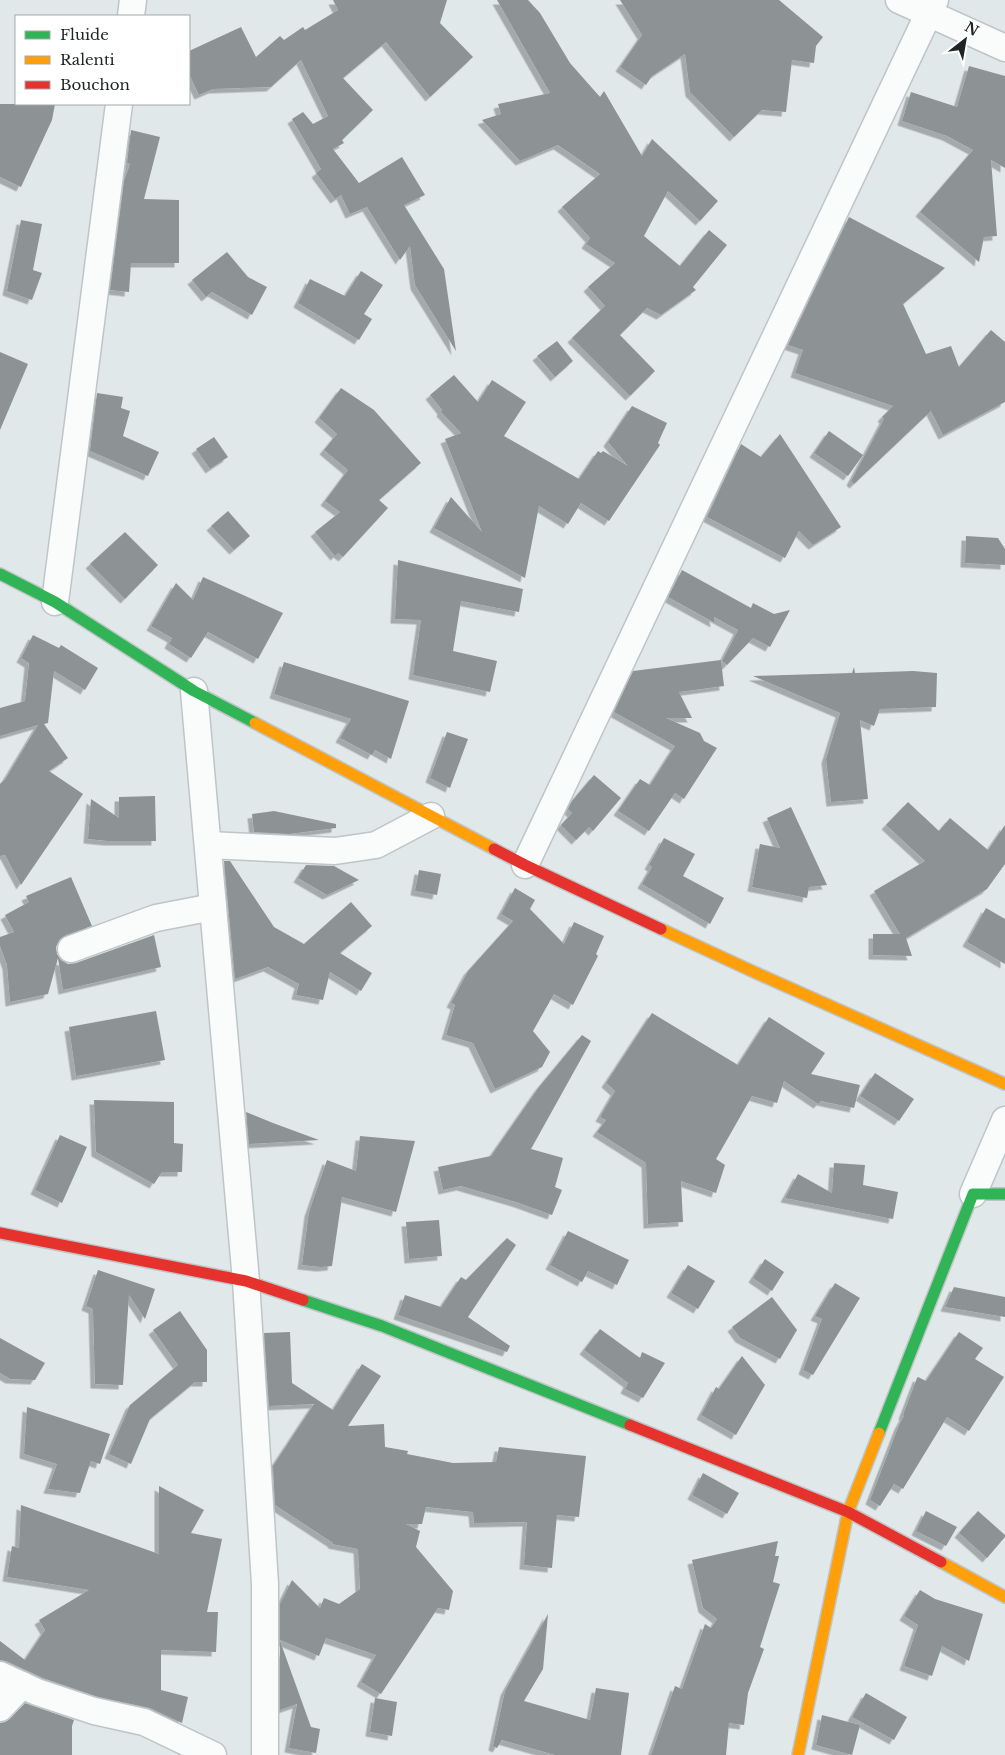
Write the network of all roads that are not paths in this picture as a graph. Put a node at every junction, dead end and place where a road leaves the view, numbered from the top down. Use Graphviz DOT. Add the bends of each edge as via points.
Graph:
graph roads {
  1 [pos="133,0"];
  2 [pos="899,0"];
  3 [pos="932,7"];
  4 [pos="130,15"];
  5 [pos="1005,48"];
  6 [pos="119,105"];
  7 [pos="0,574"];
  8 [pos="55,602"];
  9 [pos="194,691"];
  10 [pos="431,816"];
  11 [pos="208,845"];
  12 [pos="525,865"];
  13 [pos="213,908"];
  14 [pos="71,948"];
  15 [pos="1005,1084"];
  16 [pos="1005,1120"];
  17 [pos="973,1194"];
  18 [pos="1005,1194"];
  19 [pos="0,1233"];
  20 [pos="246,1281"];
  21 [pos="848,1512"];
  22 [pos="1005,1597"];
  23 [pos="11,1680"];
  24 [pos="0,1708"];
  25 [pos="213,1755"];
  26 [pos="265,1755"];
  27 [pos="798,1755"];
  1 -- 4 [label="street"];
  2 -- 3 [label="street"];
  3 -- 5 [label="street"];
  3 -- 12 [label="street"];
  6 -- 8 [label="street"];
  7 -- 8 [label="street"];
  8 -- 9 [label="street"];
  9 -- 10 [label="street"];
  9 -- 11 [label="street"];
  10 -- 11 [label="street" via="376,845 334,851"];
  10 -- 12 [label="street"];
  11 -- 13 [label="street"];
  12 -- 15 [label="street"];
  13 -- 14 [label="street" via="156,918"];
  13 -- 20 [label="street"];
  16 -- 17 [label="street"];
  17 -- 18 [label="street"];
  17 -- 21 [label="street"];
  19 -- 20 [label="street"];
  20 -- 21 [label="street" via="382,1326"];
  20 -- 26 [label="street" via="265,1584"];
  21 -- 22 [label="street"];
  21 -- 27 [label="street"];
  23 -- 24 [label="street"];
  23 -- 25 [label="street" via="94,1711 144,1722"];
}
